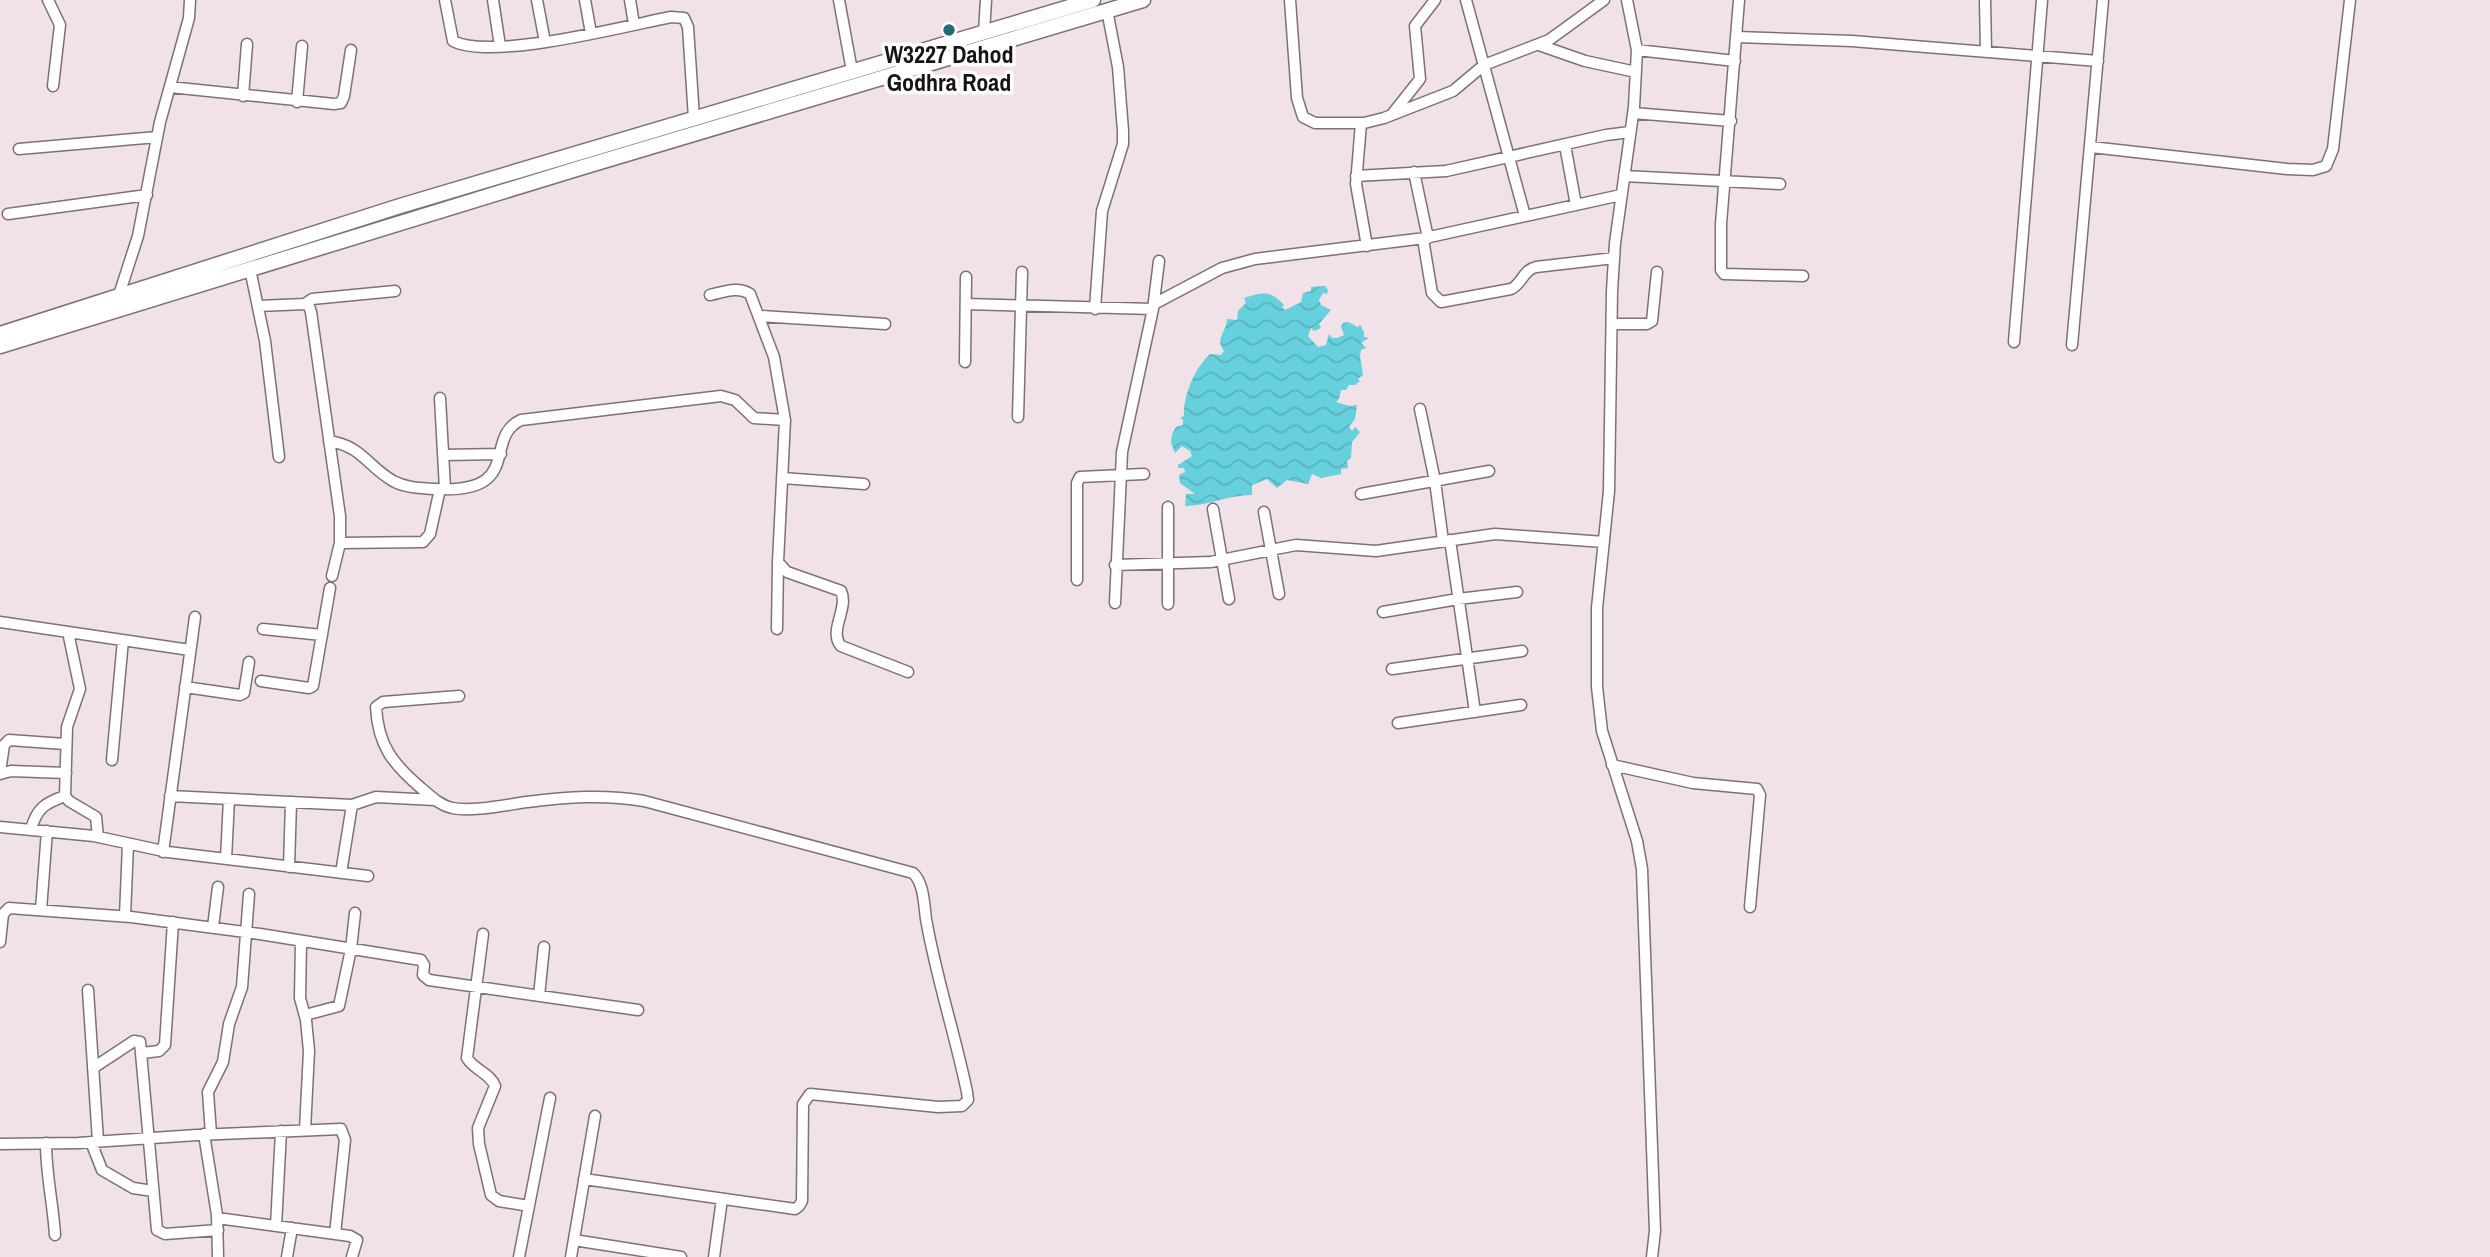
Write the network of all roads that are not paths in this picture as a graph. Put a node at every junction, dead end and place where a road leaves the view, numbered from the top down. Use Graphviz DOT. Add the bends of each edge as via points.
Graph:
graph roads {
  1 [pos="48,0"];
  2 [pos="190,0"];
  3 [pos="445,0"];
  4 [pos="493,0"];
  5 [pos="537,0"];
  6 [pos="585,0"];
  7 [pos="630,0"];
  8 [pos="839,0"];
  9 [pos="986,0"];
  10 [pos="1093,0"];
  11 [pos="1143,0"];
  12 [pos="1290,0"];
  13 [pos="1435,0"];
  14 [pos="1466,0"];
  15 [pos="1604,0"];
  16 [pos="1628,0"];
  17 [pos="1739,0"];
  18 [pos="1985,0"];
  19 [pos="2042,0"];
  20 [pos="2103,0"];
  21 [pos="2350,0"];
  22 [pos="1107,10"];
  23 [pos="634,24"];
  24 [pos="984,32"];
  25 [pos="591,33"];
  26 [pos="1737,37"];
  27 [pos="545,42"];
  28 [pos="247,44"];
  29 [pos="1539,45"];
  30 [pos="302,46"];
  31 [pos="500,46"];
  32 [pos="351,50"];
  33 [pos="1637,50"];
  34 [pos="1986,51"];
  35 [pos="2037,57"];
  36 [pos="1735,61"];
  37 [pos="2098,61"];
  38 [pos="1484,65"];
  39 [pos="852,71"];
  40 [pos="1636,72"];
  41 [pos="53,86"];
  42 [pos="170,88"];
  43 [pos="243,96"];
  44 [pos="297,102"];
  45 [pos="1633,113"];
  46 [pos="1391,115"];
  47 [pos="694,118"];
  48 [pos="1731,121"];
  49 [pos="1361,123"];
  50 [pos="1630,132"];
  51 [pos="157,137"];
  52 [pos="1565,145"];
  53 [pos="2091,147"];
  54 [pos="19,149"];
  55 [pos="1509,157"];
  56 [pos="1414,172"];
  57 [pos="1356,176"];
  58 [pos="1624,176"];
  59 [pos="1726,181"];
  60 [pos="1780,184"];
  61 [pos="147,195"];
  62 [pos="1621,195"];
  63 [pos="1576,205"];
  64 [pos="8,214"];
  65 [pos="1525,216"];
  66 [pos="1426,238"];
  67 [pos="1367,246"];
  68 [pos="1614,258"];
  69 [pos="1159,261"];
  70 [pos="250,269"];
  71 [pos="1022,272"];
  72 [pos="1657,272"];
  73 [pos="1803,276"];
  74 [pos="966,277"];
  75 [pos="395,291"];
  76 [pos="710,295"];
  77 [pos="118,298"];
  78 [pos="305,304"];
  79 [pos="965,304"];
  80 [pos="258,306"];
  81 [pos="1021,306"];
  82 [pos="1154,307"];
  83 [pos="1095,309"];
  84 [pos="760,316"];
  85 [pos="885,324"];
  86 [pos="1612,324"];
  87 [pos="0,334"];
  88 [pos="2014,342"];
  89 [pos="2072,345"];
  90 [pos="0,346"];
  91 [pos="965,362"];
  92 [pos="440,398"];
  93 [pos="1420,409"];
  94 [pos="1018,418"];
  95 [pos="785,420"];
  96 [pos="329,441"];
  97 [pos="501,454"];
  98 [pos="443,455"];
  99 [pos="279,457"];
  100 [pos="1489,471"];
  101 [pos="1144,474"];
  102 [pos="1119,475"];
  103 [pos="782,478"];
  104 [pos="1435,481"];
  105 [pos="864,484"];
  106 [pos="443,489"];
  107 [pos="1361,494"];
  108 [pos="1168,507"];
  109 [pos="1213,509"];
  110 [pos="1264,512"];
  111 [pos="1446,541"];
  112 [pos="1604,542"];
  113 [pos="340,544"];
  114 [pos="1271,550"];
  115 [pos="1222,560"];
  116 [pos="778,562"];
  117 [pos="1167,564"];
  118 [pos="1115,565"];
  119 [pos="1077,580"];
  120 [pos="1517,593"];
  121 [pos="1279,594"];
  122 [pos="1229,599"];
  123 [pos="1458,599"];
  124 [pos="1115,603"];
  125 [pos="1168,604"];
  126 [pos="1383,612"];
  127 [pos="195,617"];
  128 [pos="0,621"];
  129 [pos="263,629"];
  130 [pos="777,629"];
  131 [pos="68,632"];
  132 [pos="322,635"];
  133 [pos="123,640"];
  134 [pos="190,650"];
  135 [pos="1522,651"];
  136 [pos="1467,657"];
  137 [pos="248,663"];
  138 [pos="1392,669"];
  139 [pos="908,672"];
  140 [pos="261,681"];
  141 [pos="185,687"];
  142 [pos="459,696"];
  143 [pos="1521,705"];
  144 [pos="1475,712"];
  145 [pos="1398,723"];
  146 [pos="65,744"];
  147 [pos="112,760"];
  148 [pos="1612,765"];
  149 [pos="0,773"];
  150 [pos="66,774"];
  151 [pos="65,796"];
  152 [pos="170,796"];
  153 [pos="229,799"];
  154 [pos="435,800"];
  155 [pos="291,802"];
  156 [pos="352,805"];
  157 [pos="0,827"];
  158 [pos="31,830"];
  159 [pos="47,831"];
  160 [pos="98,837"];
  161 [pos="128,844"];
  162 [pos="163,852"];
  163 [pos="226,859"];
  164 [pos="289,867"];
  165 [pos="341,873"];
  166 [pos="368,876"];
  167 [pos="218,887"];
  168 [pos="249,894"];
  169 [pos="1750,907"];
  170 [pos="41,910"];
  171 [pos="355,913"];
  172 [pos="125,916"];
  173 [pos="173,922"];
  174 [pos="213,928"];
  175 [pos="247,932"];
  176 [pos="483,934"];
  177 [pos="302,941"];
  178 [pos="0,942"];
  179 [pos="544,947"];
  180 [pos="351,949"];
  181 [pos="476,986"];
  182 [pos="88,990"];
  183 [pos="539,996"];
  184 [pos="638,1010"];
  185 [pos="305,1015"];
  186 [pos="142,1053"];
  187 [pos="93,1068"];
  188 [pos="550,1098"];
  189 [pos="595,1116"];
  190 [pos="305,1130"];
  191 [pos="281,1131"];
  192 [pos="207,1134"];
  193 [pos="147,1138"];
  194 [pos="94,1142"];
  195 [pos="46,1143"];
  196 [pos="0,1144"];
  197 [pos="584,1179"];
  198 [pos="153,1191"];
  199 [pos="722,1199"];
  200 [pos="529,1206"];
  201 [pos="217,1218"];
  202 [pos="276,1226"];
  203 [pos="292,1228"];
  204 [pos="218,1230"];
  205 [pos="335,1234"];
  206 [pos="55,1235"];
  207 [pos="574,1240"];
  208 [pos="218,1257"];
  209 [pos="287,1257"];
  210 [pos="352,1257"];
  211 [pos="519,1257"];
  212 [pos="571,1257"];
  213 [pos="681,1257"];
  214 [pos="714,1257"];
  215 [pos="1652,1257"];
  1 -- 41 [label="street" via="60,25"];
  2 -- 42 [label="street"];
  3 -- 31 [label="street" via="453,41"];
  4 -- 31 [label="street"];
  5 -- 27 [label="street"];
  6 -- 25 [label="street"];
  7 -- 23 [label="street"];
  8 -- 39 [label="street"];
  9 -- 24 [label="street"];
  10 -- 24 [label="main road"];
  11 -- 22 [label="main road"];
  12 -- 49 [label="street" via="1297,103 1303,117 1315,123"];
  13 -- 46 [label="street" via="1415,26 1420,79"];
  14 -- 38 [label="street"];
  15 -- 29 [label="street"];
  16 -- 33 [label="street"];
  17 -- 26 [label="street"];
  18 -- 34 [label="street"];
  19 -- 35 [label="street"];
  20 -- 37 [label="street"];
  21 -- 53 [label="street" via="2333,149 2326,166 2287,169"];
  22 -- 70 [label="main road"];
  22 -- 83 [label="street" via="1124,131 1102,211"];
  23 -- 25 [label="street"];
  23 -- 47 [label="street" via="679,16 687,22"];
  24 -- 39 [label="main road"];
  25 -- 27 [label="street"];
  26 -- 34 [label="street"];
  26 -- 36 [label="street"];
  27 -- 31 [label="street"];
  28 -- 43 [label="street"];
  29 -- 38 [label="street"];
  29 -- 40 [label="street"];
  30 -- 44 [label="street"];
  32 -- 44 [label="street" via="341,103"];
  33 -- 36 [label="street"];
  33 -- 40 [label="street"];
  34 -- 35 [label="street"];
  35 -- 37 [label="street"];
  35 -- 88 [label="street"];
  36 -- 48 [label="street"];
  37 -- 53 [label="street"];
  38 -- 46 [label="street" via="1453,91"];
  38 -- 55 [label="street"];
  39 -- 47 [label="main road"];
  40 -- 45 [label="street"];
  42 -- 43 [label="street"];
  42 -- 51 [label="street"];
  43 -- 44 [label="street"];
  45 -- 48 [label="street"];
  45 -- 50 [label="street"];
  46 -- 49 [label="street"];
  47 -- 77 [label="main road" via="247,253"];
  48 -- 59 [label="street"];
  49 -- 57 [label="street"];
  50 -- 52 [label="street"];
  50 -- 58 [label="street"];
  51 -- 54 [label="street"];
  51 -- 61 [label="street"];
  52 -- 55 [label="street"];
  52 -- 63 [label="street"];
  53 -- 89 [label="street"];
  55 -- 56 [label="street" via="1446,171"];
  55 -- 65 [label="street"];
  56 -- 57 [label="street"];
  56 -- 66 [label="street"];
  57 -- 67 [label="street"];
  58 -- 59 [label="street"];
  58 -- 62 [label="street"];
  59 -- 60 [label="street"];
  59 -- 73 [label="street" via="1722,273"];
  61 -- 64 [label="street"];
  61 -- 77 [label="street"];
  62 -- 63 [label="street"];
  62 -- 68 [label="street"];
  63 -- 65 [label="street"];
  65 -- 66 [label="street"];
  66 -- 67 [label="street"];
  66 -- 68 [label="street" via="1432,293 1441,302 1511,289 1530,268"];
  67 -- 82 [label="street" via="1241,262"];
  68 -- 86 [label="street"];
  69 -- 82 [label="street"];
  70 -- 80 [label="street"];
  70 -- 90 [label="main road"];
  71 -- 81 [label="street"];
  72 -- 86 [label="street" via="1652,321"];
  74 -- 79 [label="street"];
  75 -- 78 [label="street" via="312,299"];
  76 -- 84 [label="street" via="744,290"];
  77 -- 87 [label="main road"];
  78 -- 80 [label="street"];
  78 -- 96 [label="street" via="311,312"];
  79 -- 81 [label="street"];
  79 -- 91 [label="street"];
  80 -- 99 [label="street"];
  81 -- 83 [label="street"];
  81 -- 94 [label="street"];
  82 -- 83 [label="street"];
  82 -- 102 [label="street"];
  84 -- 85 [label="street"];
  84 -- 95 [label="street" via="774,357"];
  86 -- 112 [label="street"];
  92 -- 98 [label="street"];
  93 -- 104 [label="street"];
  95 -- 97 [label="street" via="754,418 735,400 721,396 521,420 507,431"];
  95 -- 103 [label="street"];
  96 -- 106 [label="street" via="354,447 393,481"];
  96 -- 113 [label="street"];
  97 -- 98 [label="street"];
  97 -- 106 [label="street" via="481,484"];
  98 -- 106 [label="street"];
  100 -- 104 [label="street"];
  101 -- 102 [label="street"];
  102 -- 118 [label="street"];
  102 -- 119 [label="street" via="1080,477 1077,483"];
  103 -- 105 [label="street"];
  103 -- 116 [label="street"];
  104 -- 107 [label="street"];
  104 -- 111 [label="street"];
  106 -- 113 [label="street" via="424,542"];
  108 -- 117 [label="street"];
  109 -- 115 [label="street"];
  110 -- 114 [label="street"];
  111 -- 112 [label="street" via="1495,534"];
  111 -- 114 [label="street" via="1376,551 1305,545"];
  111 -- 123 [label="street"];
  112 -- 148 [label="street" via="1597,608 1597,687"];
  113 -- 132 [label="street"];
  114 -- 115 [label="street"];
  114 -- 121 [label="street"];
  115 -- 117 [label="street"];
  115 -- 122 [label="street"];
  116 -- 130 [label="street"];
  116 -- 139 [label="street" via="787,572 841,591 844,605 836,636 841,646"];
  117 -- 118 [label="street"];
  117 -- 125 [label="street"];
  118 -- 124 [label="street"];
  120 -- 123 [label="street"];
  123 -- 126 [label="street"];
  123 -- 136 [label="street"];
  127 -- 134 [label="street"];
  128 -- 131 [label="street"];
  129 -- 132 [label="street"];
  131 -- 133 [label="street"];
  131 -- 146 [label="street" via="80,689"];
  132 -- 140 [label="street" via="313,686"];
  133 -- 134 [label="street"];
  133 -- 147 [label="street"];
  134 -- 141 [label="street"];
  135 -- 136 [label="street"];
  136 -- 138 [label="street"];
  136 -- 144 [label="street"];
  137 -- 141 [label="street" via="244,694"];
  141 -- 152 [label="street"];
  142 -- 154 [label="street" via="383,702 376,707 391,760"];
  143 -- 144 [label="street"];
  144 -- 145 [label="street"];
  146 -- 149 [label="street" via="9,740 4,745"];
  146 -- 150 [label="street"];
  148 -- 169 [label="street" via="1693,783 1757,789"];
  148 -- 215 [label="street" via="1642,869 1655,1231"];
  149 -- 150 [label="street"];
  150 -- 151 [label="street"];
  151 -- 158 [label="street" via="40,808"];
  151 -- 160 [label="street" via="96,817"];
  152 -- 153 [label="street"];
  152 -- 162 [label="street"];
  153 -- 155 [label="street"];
  153 -- 163 [label="street"];
  154 -- 156 [label="street" via="376,797"];
  154 -- 199 [label="street" via="460,809 592,796 644,801 918,878 968,1100 962,1106 938,1107 810,1094 803,1104 799,1206 784,1209"];
  155 -- 156 [label="street"];
  155 -- 164 [label="street"];
  156 -- 165 [label="street"];
  157 -- 158 [label="street"];
  158 -- 159 [label="street"];
  159 -- 160 [label="street"];
  159 -- 170 [label="street"];
  160 -- 161 [label="street"];
  161 -- 162 [label="street"];
  161 -- 172 [label="street"];
  162 -- 163 [label="street"];
  163 -- 164 [label="street"];
  164 -- 165 [label="street"];
  165 -- 166 [label="street"];
  167 -- 174 [label="street"];
  168 -- 175 [label="street"];
  170 -- 172 [label="street"];
  170 -- 178 [label="street" via="5,910"];
  171 -- 180 [label="street"];
  172 -- 173 [label="street"];
  173 -- 174 [label="street"];
  173 -- 186 [label="street" via="165,1045 159,1051"];
  174 -- 175 [label="street"];
  175 -- 177 [label="street"];
  175 -- 192 [label="street" via="242,986 223,1062 208,1092"];
  176 -- 181 [label="street"];
  177 -- 180 [label="street"];
  177 -- 185 [label="street" via="300,998"];
  179 -- 183 [label="street"];
  180 -- 181 [label="street" via="421,960 425,978"];
  180 -- 185 [label="street" via="339,1006"];
  181 -- 183 [label="street"];
  181 -- 200 [label="street" via="467,1058 495,1086 478,1128 491,1195"];
  182 -- 187 [label="street"];
  183 -- 184 [label="street"];
  185 -- 190 [label="street" via="309,1051"];
  186 -- 187 [label="street" via="140,1042 134,1041"];
  186 -- 193 [label="street"];
  187 -- 194 [label="street"];
  188 -- 200 [label="street"];
  189 -- 197 [label="street"];
  190 -- 191 [label="street"];
  190 -- 205 [label="street" via="335,1128 344,1134"];
  191 -- 192 [label="street"];
  191 -- 202 [label="street"];
  192 -- 193 [label="street"];
  192 -- 201 [label="street"];
  193 -- 194 [label="street"];
  193 -- 198 [label="street"];
  194 -- 195 [label="street"];
  194 -- 198 [label="street" via="102,1170 132,1188"];
  195 -- 196 [label="street"];
  195 -- 206 [label="street"];
  197 -- 199 [label="street"];
  197 -- 207 [label="street"];
  198 -- 204 [label="street" via="158,1232"];
  199 -- 214 [label="street"];
  200 -- 211 [label="street"];
  201 -- 202 [label="street"];
  201 -- 204 [label="street"];
  202 -- 203 [label="street"];
  203 -- 205 [label="street"];
  203 -- 209 [label="street"];
  204 -- 208 [label="street"];
  205 -- 210 [label="street" via="355,1237"];
  207 -- 212 [label="street"];
  207 -- 213 [label="street"];
}
